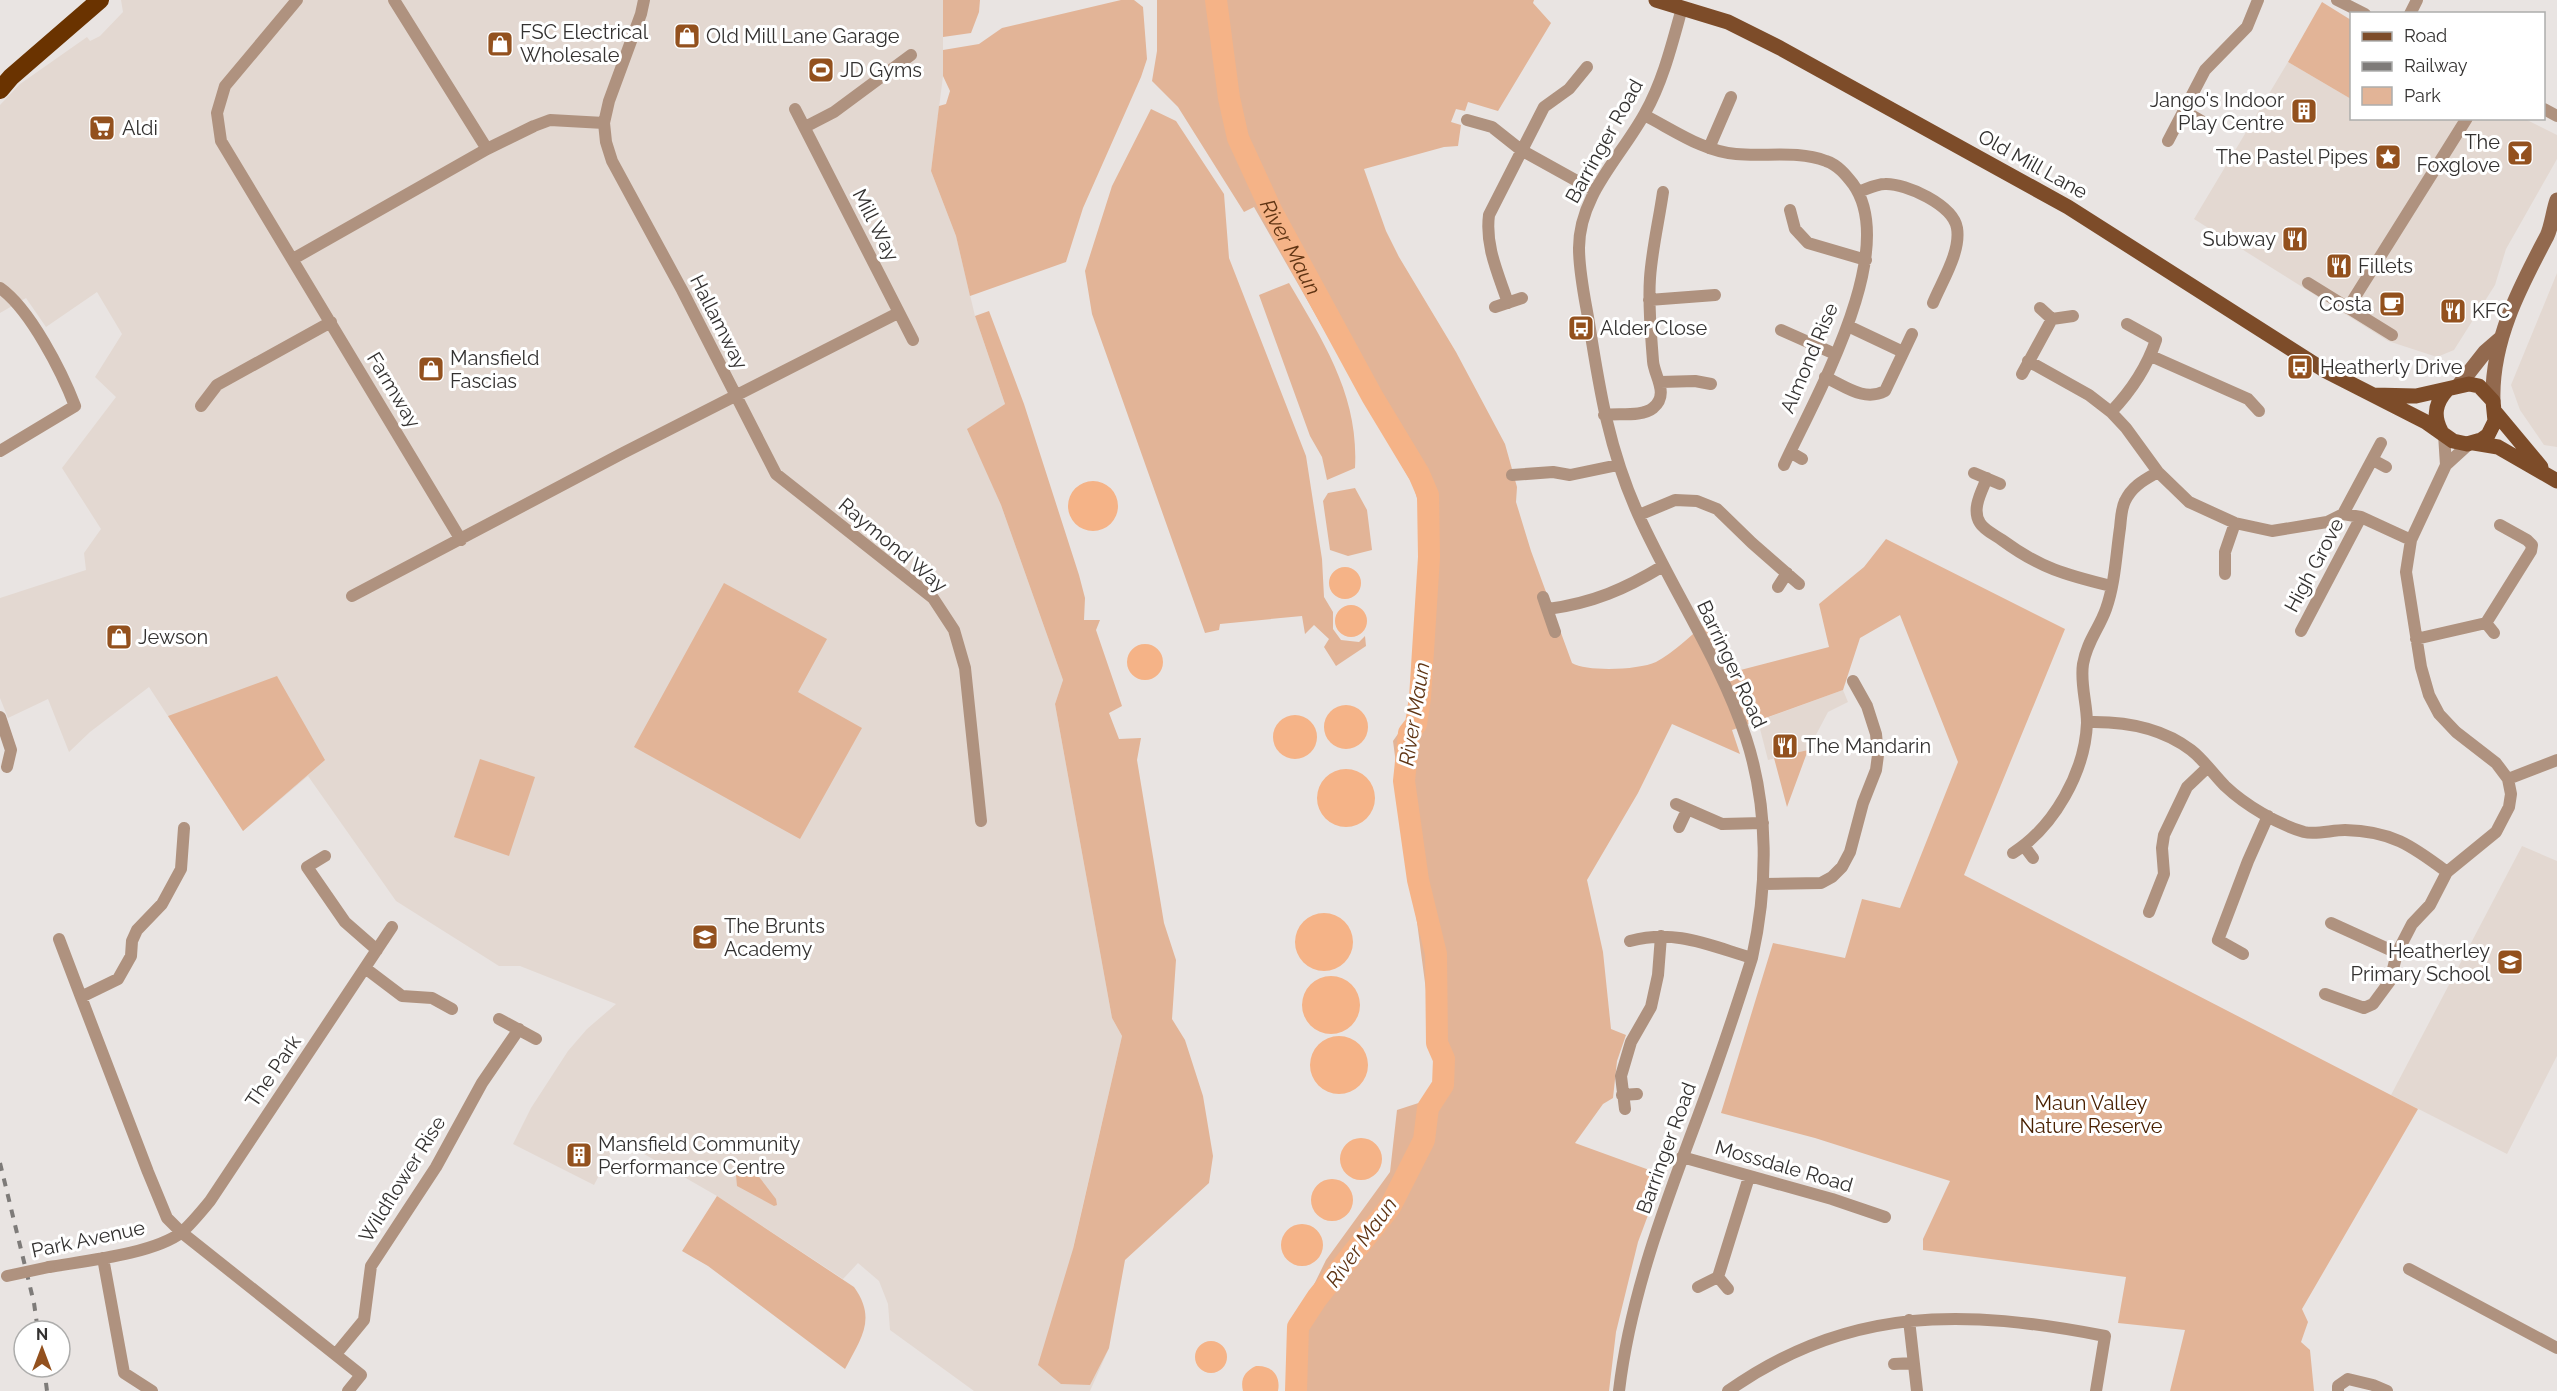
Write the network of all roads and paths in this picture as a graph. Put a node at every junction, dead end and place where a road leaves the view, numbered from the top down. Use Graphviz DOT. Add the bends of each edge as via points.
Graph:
graph roads {
  1 [pos="100,0"];
  2 [pos="297,0"];
  3 [pos="394,0"];
  4 [pos="644,0"];
  5 [pos="1656,0"];
  6 [pos="2258,0"];
  7 [pos="2337,0"];
  8 [pos="1682,8"];
  9 [pos="2361,12"];
  10 [pos="911,54"];
  11 [pos="1587,67"];
  12 [pos="0,90"];
  13 [pos="1731,97"];
  14 [pos="795,109"];
  15 [pos="2184,111"];
  16 [pos="1644,115"];
  17 [pos="1467,120"];
  18 [pos="2466,120"];
  19 [pos="2203,122"];
  20 [pos="604,123"];
  21 [pos="806,127"];
  22 [pos="2168,141"];
  23 [pos="1709,148"];
  24 [pos="487,149"];
  25 [pos="1521,150"];
  26 [pos="1595,191"];
  27 [pos="1663,192"];
  28 [pos="1858,192"];
  29 [pos="2557,200"];
  30 [pos="1790,210"];
  31 [pos="294,259"];
  32 [pos="1866,260"];
  33 [pos="2308,283"];
  34 [pos="0,288"];
  35 [pos="1716,295"];
  36 [pos="1522,298"];
  37 [pos="1649,300"];
  38 [pos="1508,303"];
  39 [pos="1933,303"];
  40 [pos="1494,307"];
  41 [pos="2040,308"];
  42 [pos="2349,308"];
  43 [pos="898,313"];
  44 [pos="2073,316"];
  45 [pos="2052,319"];
  46 [pos="331,322"];
  47 [pos="2127,324"];
  48 [pos="1848,326"];
  49 [pos="1781,330"];
  50 [pos="1912,334"];
  51 [pos="2392,334"];
  52 [pos="2500,339"];
  53 [pos="913,340"];
  54 [pos="1903,352"];
  55 [pos="1835,354"];
  56 [pos="2151,356"];
  57 [pos="2028,361"];
  58 [pos="2022,374"];
  59 [pos="1825,377"];
  60 [pos="1660,382"];
  61 [pos="1711,384"];
  62 [pos="2453,387"];
  63 [pos="734,395"];
  64 [pos="2374,395"];
  65 [pos="201,406"];
  66 [pos="2495,407"];
  67 [pos="2259,411"];
  68 [pos="2111,412"];
  69 [pos="1604,415"];
  70 [pos="2443,433"];
  71 [pos="2381,443"];
  72 [pos="2471,443"];
  73 [pos="0,451"];
  74 [pos="1790,452"];
  75 [pos="1803,459"];
  76 [pos="2373,460"];
  77 [pos="1618,465"];
  78 [pos="1784,465"];
  79 [pos="2446,465"];
  80 [pos="2386,467"];
  81 [pos="2158,472"];
  82 [pos="1974,473"];
  83 [pos="1512,475"];
  84 [pos="1987,478"];
  85 [pos="2552,478"];
  86 [pos="2000,484"];
  87 [pos="2343,514"];
  88 [pos="1639,515"];
  89 [pos="2361,517"];
  90 [pos="2235,523"];
  91 [pos="2500,525"];
  92 [pos="461,540"];
  93 [pos="2411,540"];
  94 [pos="1664,566"];
  95 [pos="1787,573"];
  96 [pos="2226,574"];
  97 [pos="1799,584"];
  98 [pos="2111,586"];
  99 [pos="1778,587"];
  100 [pos="352,596"];
  101 [pos="2301,631"];
  102 [pos="1555,632"];
  103 [pos="2416,639"];
  104 [pos="1852,690"];
  105 [pos="0,717"];
  106 [pos="2087,722"];
  107 [pos="2557,760"];
  108 [pos="2208,766"];
  109 [pos="7,767"];
  110 [pos="2508,779"];
  111 [pos="2268,816"];
  112 [pos="981,821"];
  113 [pos="1763,823"];
  114 [pos="1678,827"];
  115 [pos="184,828"];
  116 [pos="2024,846"];
  117 [pos="2013,854"];
  118 [pos="325,856"];
  119 [pos="2033,858"];
  120 [pos="2447,872"];
  121 [pos="1763,884"];
  122 [pos="2149,912"];
  123 [pos="2331,923"];
  124 [pos="392,927"];
  125 [pos="1661,936"];
  126 [pos="59,939"];
  127 [pos="1630,941"];
  128 [pos="377,950"];
  129 [pos="2397,952"];
  130 [pos="2243,954"];
  131 [pos="1752,958"];
  132 [pos="365,968"];
  133 [pos="2325,994"];
  134 [pos="81,997"];
  135 [pos="452,1009"];
  136 [pos="499,1018"];
  137 [pos="519,1029"];
  138 [pos="536,1039"];
  139 [pos="1637,1094"];
  140 [pos="1622,1095"];
  141 [pos="1625,1109"];
  142 [pos="1682,1157"];
  143 [pos="1749,1178"];
  144 [pos="1870,1227"];
  145 [pos="181,1232"];
  146 [pos="103,1258"];
  147 [pos="2409,1269"];
  148 [pos="4,1277"];
  149 [pos="1718,1277"];
  150 [pos="1698,1287"];
  151 [pos="1728,1289"];
  152 [pos="1909,1320"];
  153 [pos="2557,1348"];
  154 [pos="336,1354"];
  155 [pos="1913,1363"];
  156 [pos="1894,1364"];
  157 [pos="152,1391"];
  158 [pos="348,1391"];
  159 [pos="1619,1391"];
  160 [pos="1728,1391"];
  161 [pos="1917,1391"];
  162 [pos="2096,1391"];
  163 [pos="2338,1391"];
  164 [pos="2387,1391"];
  1 -- 12 [label="highway"];
  2 -- 31 [label="street, Farmway" via="225,86 217,112 221,141"];
  3 -- 24 [label="street"];
  4 -- 20 [label="street, Hallamway"];
  5 -- 8 [label="main road, Old Mill Lane"];
  6 -- 15 [label="street" via="2247,27 2205,70"];
  7 -- 9 [label="street"];
  8 -- 16 [label="street, Barringer Road"];
  8 -- 64 [label="main road, Old Mill Lane" via="1728,22 1780,48 2068,207 2324,370"];
  10 -- 21 [label="street"];
  11 -- 25 [label="street" via="1569,89 1544,107"];
  13 -- 23 [label="street"];
  14 -- 21 [label="street, Mill Way"];
  15 -- 19 [label="street"];
  15 -- 22 [label="street"];
  16 -- 23 [label="street, Almond Rise"];
  16 -- 26 [label="street, Barringer Road"];
  17 -- 25 [label="street" via="1492,127"];
  18 -- 42 [label="street"];
  20 -- 24 [label="street" via="550,120"];
  20 -- 63 [label="street, Hallamway" via="612,161"];
  21 -- 43 [label="street, Mill Way"];
  23 -- 28 [label="street, Almond Rise" via="1734,154 1806,156 1827,161 1844,172"];
  24 -- 31 [label="street"];
  25 -- 26 [label="street"];
  25 -- 38 [label="street" via="1489,215 1487,233"];
  26 -- 69 [label="street, Barringer Road" via="1584,216 1579,247"];
  27 -- 37 [label="street"];
  28 -- 32 [label="street, Almond Rise" via="1868,242"];
  28 -- 39 [label="street" via="1883,184 1900,185 1952,214 1957,228 1956,246"];
  29 -- 52 [label="street" via="2548,234"];
  30 -- 32 [label="street" via="1795,229 1808,243"];
  31 -- 46 [label="street, Farmway"];
  32 -- 48 [label="street, Almond Rise"];
  33 -- 42 [label="street"];
  34 -- 73 [label="street" via="14,298 64,377 75,406"];
  35 -- 37 [label="street"];
  36 -- 38 [label="street"];
  37 -- 60 [label="street" via="1653,368"];
  38 -- 40 [label="street"];
  41 -- 45 [label="street"];
  42 -- 51 [label="street"];
  43 -- 53 [label="street, Mill Way"];
  43 -- 63 [label="street"];
  44 -- 45 [label="street"];
  45 -- 57 [label="street"];
  46 -- 65 [label="street" via="217,385"];
  46 -- 92 [label="street, Farmway"];
  47 -- 56 [label="street" via="2156,340"];
  48 -- 54 [label="street"];
  48 -- 55 [label="street, Almond Rise"];
  49 -- 55 [label="street"];
  50 -- 54 [label="street"];
  52 -- 62 [label="street"];
  52 -- 66 [label="street" via="2493,383"];
  54 -- 59 [label="street" via="1885,391 1876,395 1865,396"];
  55 -- 59 [label="street, Almond Rise"];
  56 -- 67 [label="street" via="2248,399"];
  56 -- 68 [label="street" via="2128,394"];
  57 -- 58 [label="street"];
  57 -- 68 [label="street"];
  59 -- 74 [label="street, Almond Rise"];
  60 -- 61 [label="street"];
  60 -- 69 [label="street" via="1660,397 1644,413"];
  62 -- 64 [label="main road, Old Mill Lane" via="2416,396"];
  62 -- 66 [label="main road, Old Mill Lane" via="2479,386"];
  62 -- 70 [label="main road" via="2441,396 2436,412"];
  63 -- 92 [label="street, Hallamway"];
  63 -- 112 [label="street, Raymond Way" via="776,474 933,598 954,630 965,668"];
  64 -- 70 [label="main road, Old Mill Lane"];
  66 -- 72 [label="main road" via="2488,435"];
  66 -- 85 [label="main road, Old Mill Lane"];
  68 -- 81 [label="street"];
  69 -- 77 [label="street, Barringer Road"];
  70 -- 72 [label="main road, Old Mill Lane" via="2453,441"];
  70 -- 79 [label="street"];
  71 -- 76 [label="street"];
  72 -- 79 [label="street"];
  72 -- 85 [label="main road, Old Mill Lane" via="2498,447"];
  74 -- 75 [label="street"];
  74 -- 78 [label="street, Almond Rise"];
  76 -- 80 [label="street"];
  76 -- 87 [label="street"];
  77 -- 83 [label="street" via="1570,475"];
  77 -- 88 [label="street, Barringer Road"];
  79 -- 93 [label="street"];
  81 -- 90 [label="street" via="2190,502"];
  81 -- 98 [label="street" via="2136,484 2124,502"];
  82 -- 84 [label="street"];
  84 -- 86 [label="street"];
  84 -- 98 [label="street" via="1977,502 1980,523 2042,566"];
  87 -- 89 [label="street"];
  87 -- 90 [label="street" via="2327,522 2272,531"];
  88 -- 94 [label="street, Barringer Road"];
  88 -- 95 [label="street" via="1675,500 1697,501 1717,509"];
  89 -- 93 [label="street"];
  89 -- 101 [label="street, High Grove"];
  90 -- 96 [label="street" via="2225,552"];
  91 -- 103 [label="street" via="2532,545 2490,628"];
  92 -- 100 [label="street, Hallamway"];
  93 -- 103 [label="street" via="2406,572"];
  94 -- 102 [label="street" via="1632,585 1579,605 1545,603"];
  94 -- 113 [label="street, Barringer Road" via="1738,717 1749,749"];
  95 -- 97 [label="street"];
  95 -- 99 [label="street"];
  98 -- 106 [label="street" via="2083,664"];
  103 -- 110 [label="street" via="2429,695 2439,714 2496,763"];
  104 -- 121 [label="street" via="1867,706 1878,755 1850,852 1842,867 1821,883"];
  105 -- 109 [label="street" via="12,750"];
  106 -- 108 [label="street" via="2140,726 2190,749"];
  106 -- 116 [label="street" via="2083,751 2070,786"];
  107 -- 110 [label="street"];
  108 -- 111 [label="street" via="2233,793"];
  108 -- 122 [label="street" via="2187,787 2164,836 2164,874 2149,897"];
  110 -- 120 [label="street" via="2509,807 2496,832"];
  111 -- 120 [label="street" via="2305,832 2370,830 2409,844"];
  111 -- 130 [label="street" via="2218,940"];
  113 -- 114 [label="street" via="1722,824 1682,807"];
  113 -- 121 [label="street, Barringer Road"];
  115 -- 134 [label="street" via="181,869 162,904 137,930 131,956 118,979"];
  116 -- 117 [label="street"];
  116 -- 119 [label="street"];
  118 -- 128 [label="street" via="307,867 345,922"];
  120 -- 129 [label="street"];
  121 -- 131 [label="street, Barringer Road"];
  123 -- 129 [label="street"];
  124 -- 128 [label="street, The Park"];
  125 -- 127 [label="street"];
  125 -- 131 [label="street" via="1677,936"];
  125 -- 140 [label="street" via="1651,1007 1631,1042 1621,1076"];
  126 -- 134 [label="street"];
  128 -- 132 [label="street, The Park"];
  129 -- 133 [label="street" via="2390,981 2373,1004 2364,1008"];
  131 -- 142 [label="street, Barringer Road"];
  132 -- 135 [label="street" via="402,996 432,998"];
  132 -- 145 [label="street, The Park" via="210,1201"];
  134 -- 145 [label="street" via="167,1218"];
  136 -- 137 [label="street"];
  137 -- 138 [label="street"];
  137 -- 154 [label="street, Wildflower Rise" via="371,1266 364,1320"];
  139 -- 140 [label="street"];
  140 -- 141 [label="street"];
  142 -- 143 [label="street, Mossdale Road"];
  142 -- 159 [label="street, Barringer Road" via="1632,1314"];
  143 -- 144 [label="street, Mossdale Road" via="1880,1215"];
  143 -- 149 [label="street"];
  145 -- 146 [label="street, Park Avenue" via="163,1243"];
  145 -- 154 [label="street"];
  146 -- 148 [label="street, Park Avenue, bridge"];
  146 -- 157 [label="street" via="124,1373"];
  147 -- 153 [label="street"];
  149 -- 150 [label="street"];
  149 -- 151 [label="street"];
  152 -- 155 [label="street"];
  152 -- 160 [label="street" via="1808,1345"];
  152 -- 162 [label="street" via="1959,1317 2041,1323 2105,1336"];
  154 -- 158 [label="street" via="361,1375"];
  155 -- 156 [label="street"];
  155 -- 161 [label="street"];
  163 -- 164 [label="street" via="2338,1386 2348,1379"];
}
